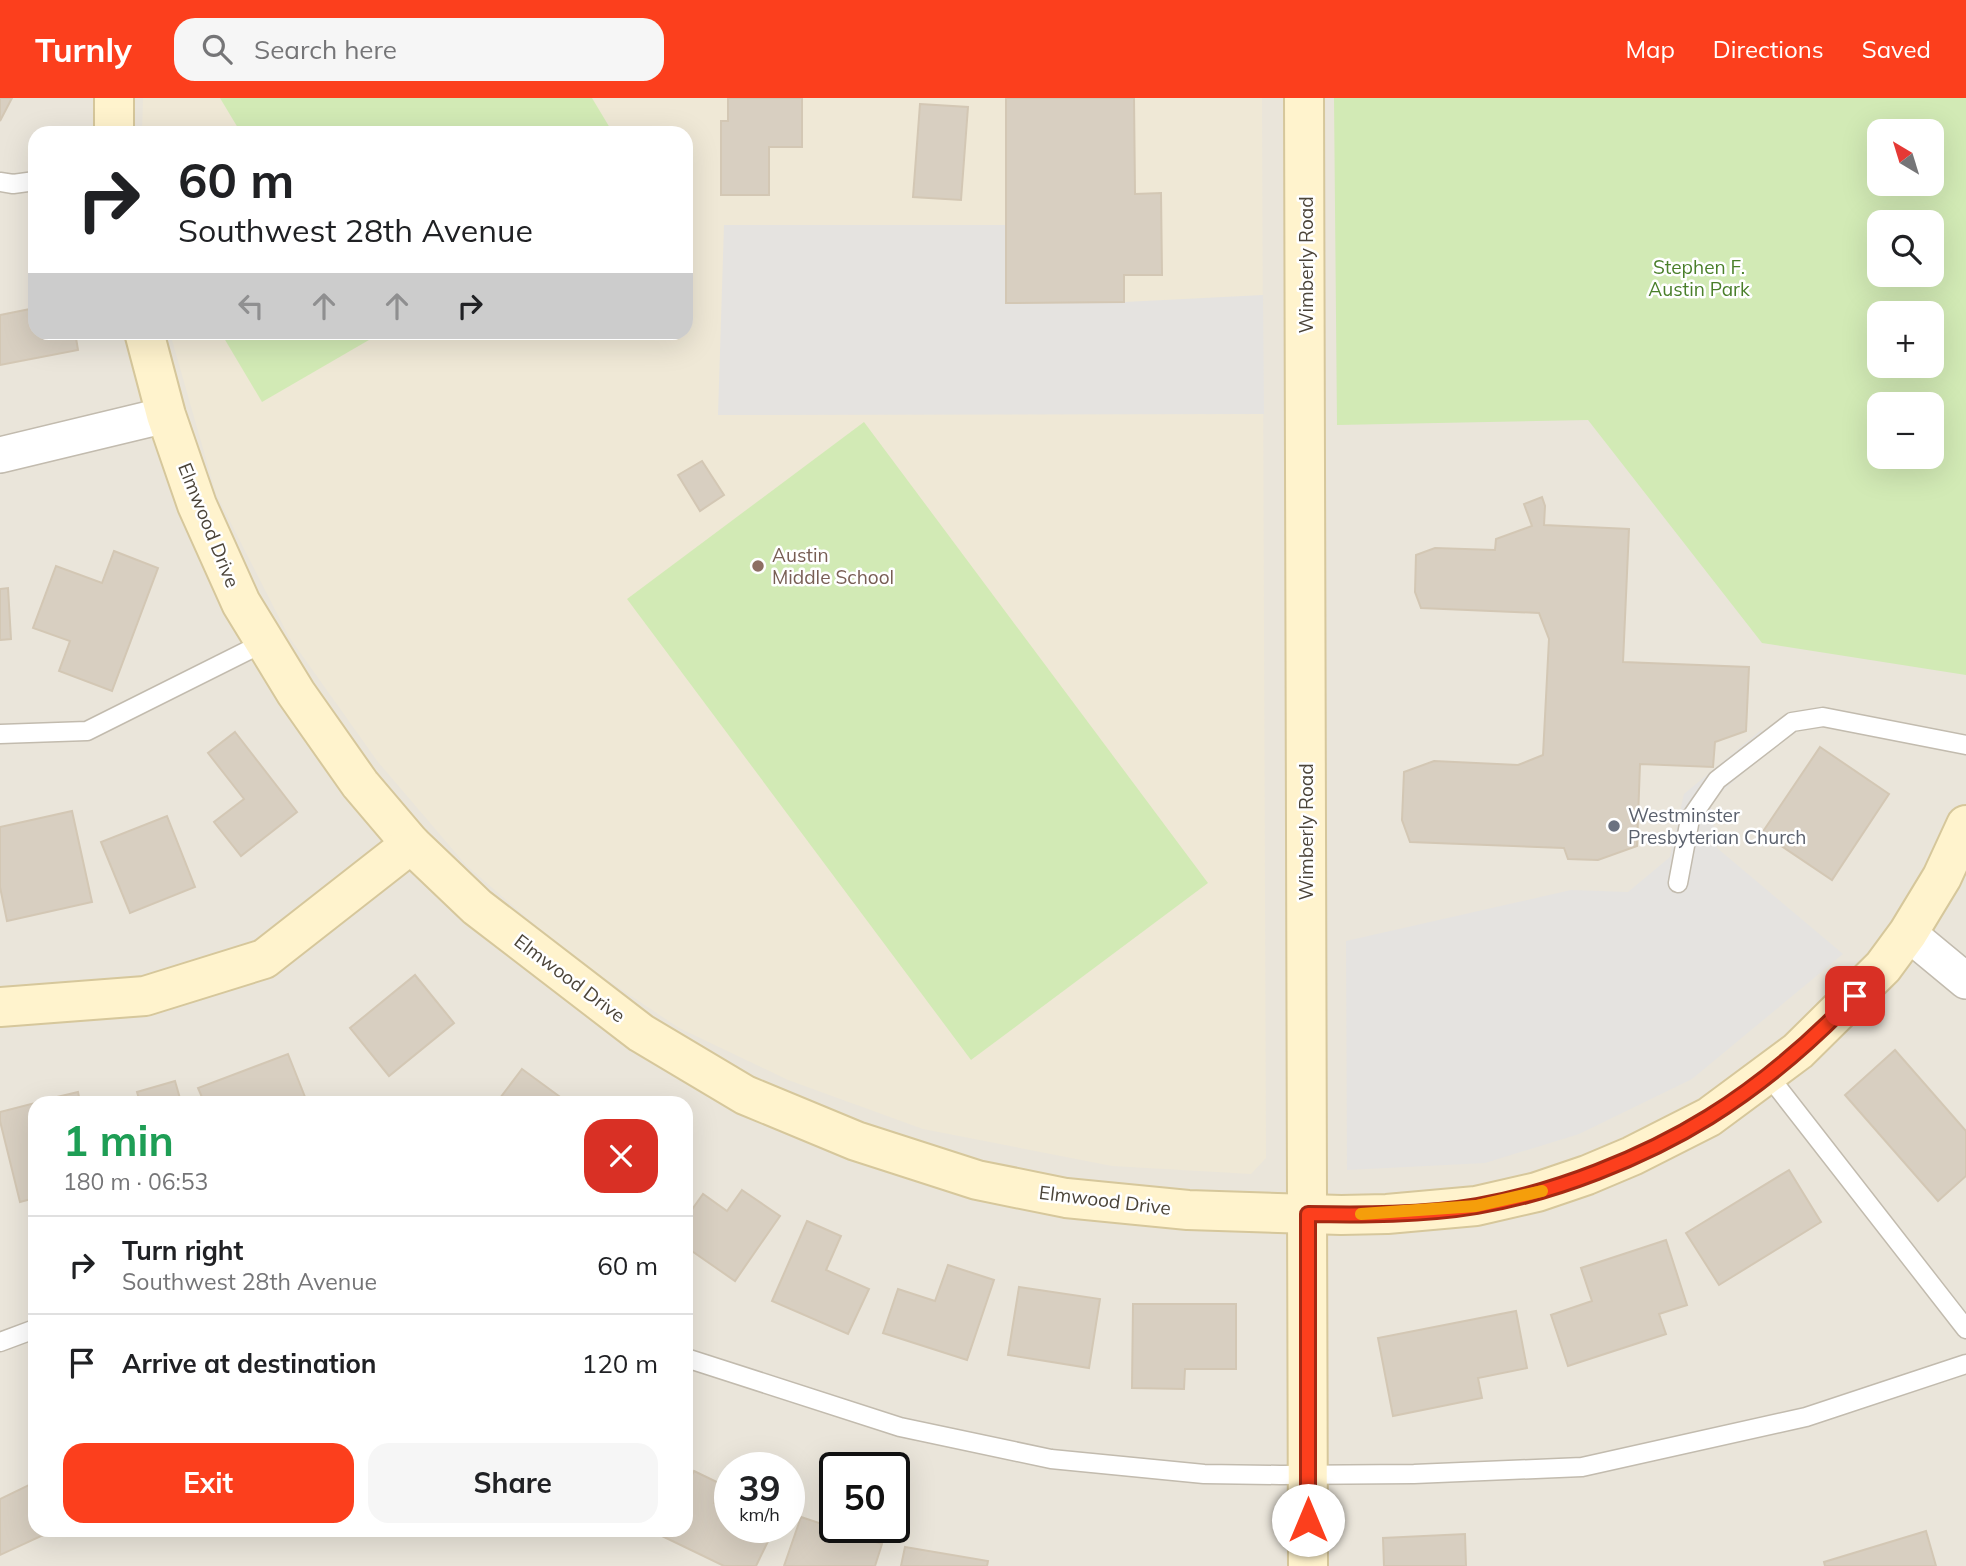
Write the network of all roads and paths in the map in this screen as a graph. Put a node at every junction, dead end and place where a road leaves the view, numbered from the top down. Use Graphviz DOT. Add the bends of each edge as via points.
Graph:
graph roads {
  1 [pos="114,98"];
  2 [pos="1304,98"];
  3 [pos="114,126"];
  4 [pos="0,182"];
  5 [pos="28,182"];
  6 [pos="146,340"];
  7 [pos="166,415"];
  8 [pos="0,455"];
  9 [pos="265,642"];
  10 [pos="0,734"];
  11 [pos="1966,745"];
  12 [pos="1966,825"];
  13 [pos="411,844"];
  14 [pos="1678,883"];
  15 [pos="1908,933"];
  16 [pos="1966,981"];
  17 [pos="0,1007"];
  18 [pos="1768,1075"];
  19 [pos="1308,1214"];
  20 [pos="1966,1329"];
  21 [pos="28,1332"];
  22 [pos="0,1342"];
  23 [pos="693,1360"];
  24 [pos="1966,1364"];
  25 [pos="1307,1475"];
  26 [pos="1308,1566"];
  1 -- 3 [label="main road"];
  2 -- 19 [label="main road, Wimberly Road"];
  4 -- 5 [label="lane"];
  6 -- 7 [label="main road, Elmwood Drive"];
  7 -- 8 [label="street"];
  7 -- 9 [label="main road, Elmwood Drive" via="197,505 241,603"];
  9 -- 10 [label="lane" via="87,731"];
  9 -- 13 [label="main road, Elmwood Drive" via="360,783"];
  11 -- 14 [label="lane" via="1823,718 1792,722 1717,780 1690,819"];
  12 -- 15 [label="main road, Elmwood Drive"];
  13 -- 17 [label="main road" via="264,959 145,996"];
  13 -- 19 [label="main road, Elmwood Drive" via="477,907 641,1032 745,1096 856,1141 977,1180 1066,1198 1188,1210"];
  15 -- 16 [label="street"];
  15 -- 18 [label="main road, Elmwood Drive" via="1842,1010"];
  18 -- 19 [label="main road, Elmwood Drive" via="1709,1117 1643,1151 1537,1192 1476,1206 1387,1214"];
  18 -- 20 [label="lane"];
  19 -- 25 [label="main road, Wimberly Road"];
  21 -- 22 [label="lane"];
  23 -- 25 [label="lane" via="900,1427 1051,1459 1204,1474"];
  24 -- 25 [label="lane" via="1806,1417 1582,1467"];
  25 -- 26 [label="main road, Wimberly Road"];
}
